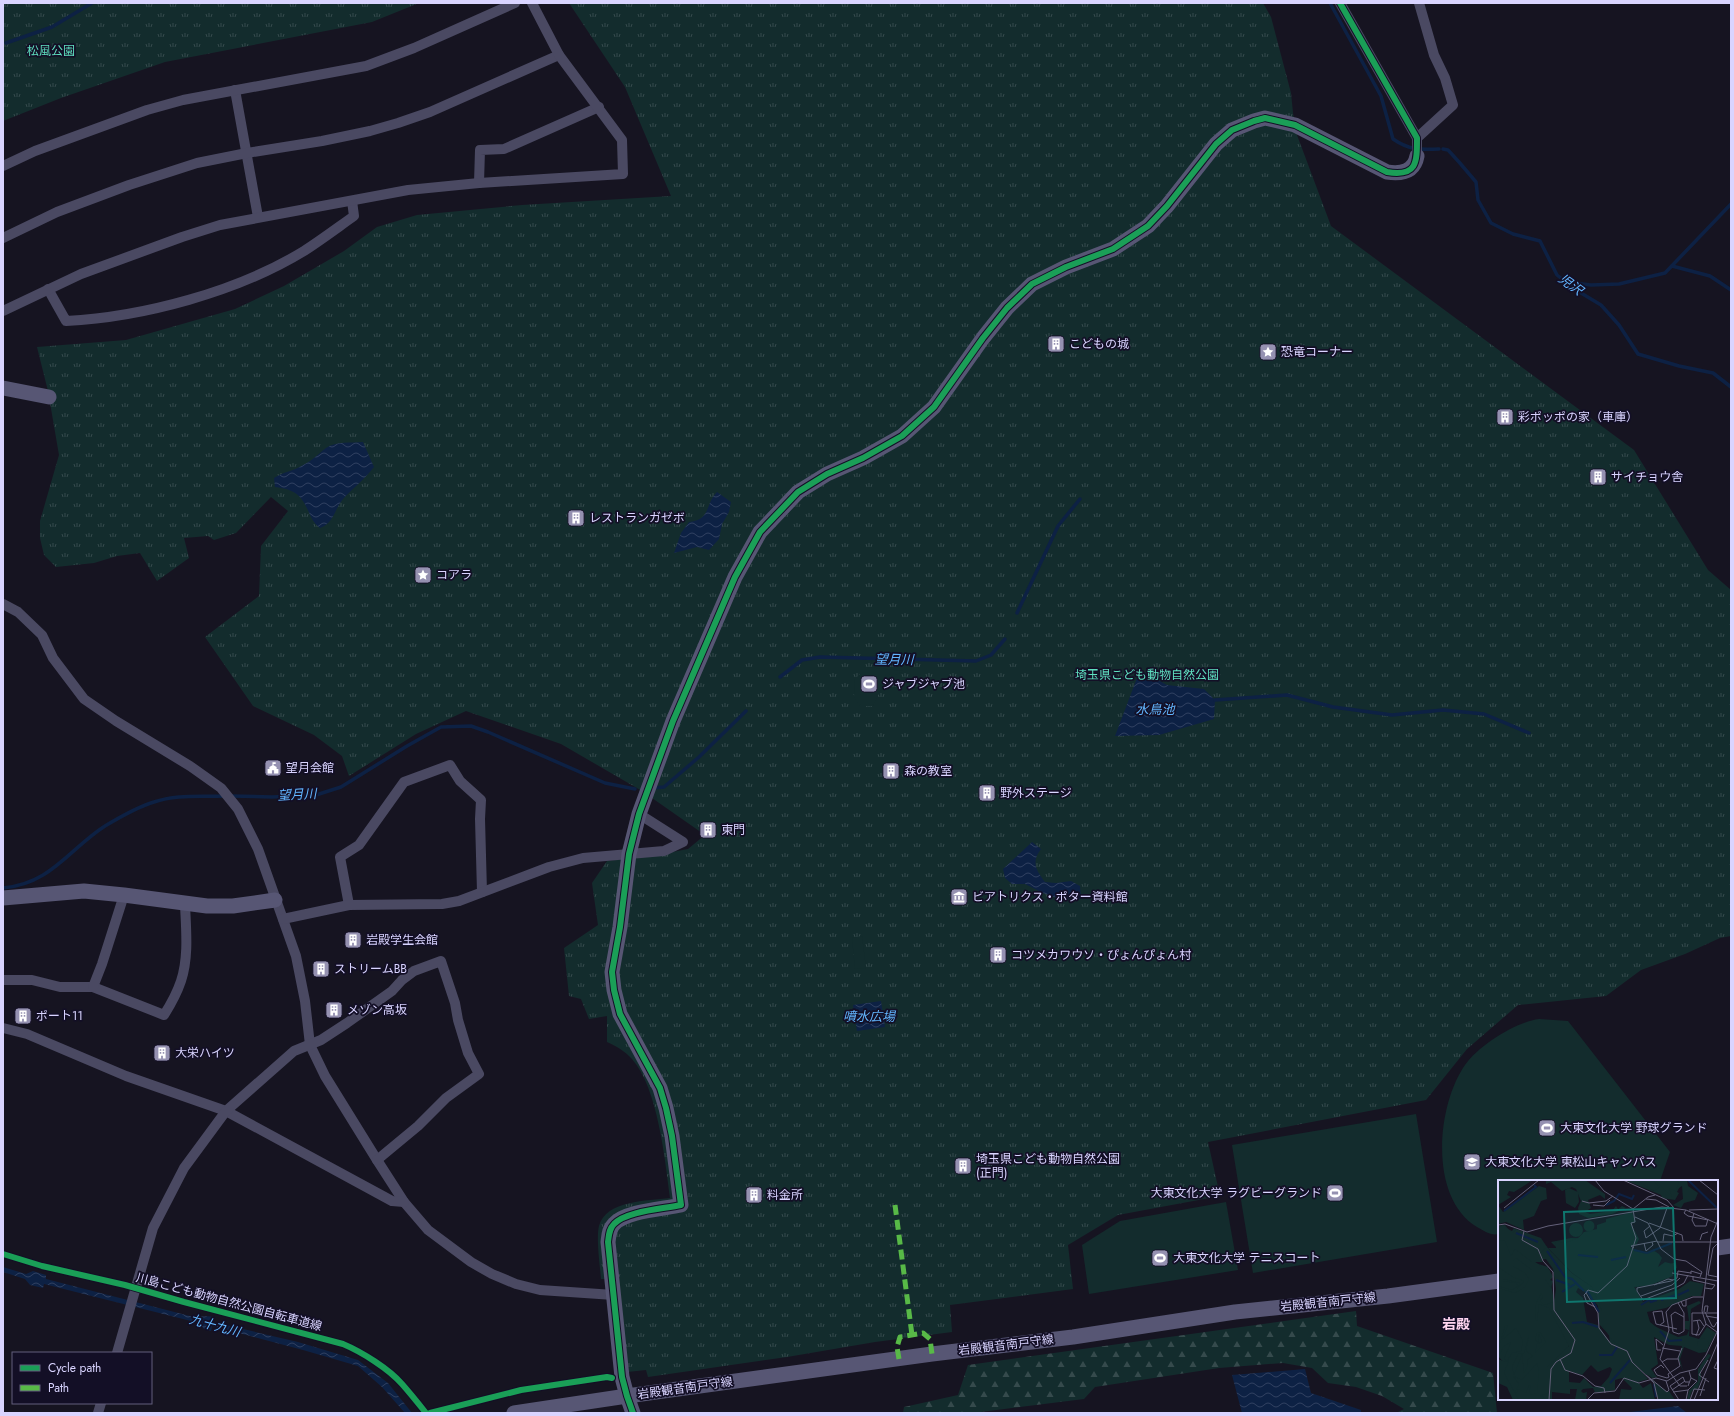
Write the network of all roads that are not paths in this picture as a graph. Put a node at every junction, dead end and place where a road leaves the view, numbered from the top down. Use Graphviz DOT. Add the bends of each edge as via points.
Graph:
graph roads {
  1 [pos="516,3"];
  2 [pos="532,3"];
  3 [pos="1340,3"];
  4 [pos="1419,3"];
  5 [pos="559,55"];
  6 [pos="235,90"];
  7 [pos="599,107"];
  8 [pos="1417,146"];
  9 [pos="246,153"];
  10 [pos="3,166"];
  11 [pos="480,183"];
  12 [pos="352,201"];
  13 [pos="258,217"];
  14 [pos="3,238"];
  15 [pos="48,290"];
  16 [pos="3,311"];
  17 [pos="3,388"];
  18 [pos="49,397"];
  19 [pos="3,604"];
  20 [pos="639,814"];
  21 [pos="629,854"];
  22 [pos="482,892"];
  23 [pos="124,895"];
  24 [pos="3,898"];
  25 [pos="275,900"];
  26 [pos="185,904"];
  27 [pos="349,905"];
  28 [pos="283,920"];
  29 [pos="3,980"];
  30 [pos="93,987"];
  31 [pos="3,1028"];
  32 [pos="310,1045"];
  33 [pos="226,1111"];
  34 [pos="377,1160"];
  35 [pos="404,1202"];
  36 [pos="1731,1246"];
  37 [pos="1718,1248"];
  38 [pos="1498,1281"];
  39 [pos="614,1296"];
  40 [pos="117,1352"];
  41 [pos="627,1396"];
  42 [pos="514,1413"];
  43 [pos="633,1413"];
  1 -- 6 [label="street" via="366,66"];
  2 -- 5 [label="street"];
  3 -- 8 [label="street"];
  4 -- 8 [label="street" via="1434,55 1445,78 1453,105"];
  5 -- 7 [label="street"];
  5 -- 9 [label="street" via="430,112 398,123 322,141"];
  6 -- 9 [label="street"];
  6 -- 10 [label="street" via="147,110 35,151"];
  7 -- 11 [label="street" via="504,149 480,150"];
  7 -- 11 [label="street" via="622,140 623,174"];
  8 -- 20 [label="street" via="1416,163 1408,171 1396,174 1387,172 1295,124 1265,118 1254,121 1232,130 1216,144 1148,226 1113,249 1066,267 1032,284 1007,308 983,338 934,407 902,436 863,458 826,474 798,492 760,532 732,584 673,721"];
  9 -- 13 [label="street"];
  9 -- 14 [label="street" via="197,163 129,185 57,212"];
  11 -- 12 [label="street" via="408,190"];
  12 -- 13 [label="street"];
  12 -- 15 [label="street" via="354,216 303,251 251,278 194,298 129,314 66,321"];
  13 -- 15 [label="street" via="182,237 80,274"];
  15 -- 16 [label="street"];
  17 -- 18 [label="street"];
  19 -- 25 [label="street" via="18,612 42,635 53,658 84,699 221,788 238,809 258,849"];
  20 -- 21 [label="street"];
  20 -- 21 [label="street" via="683,842 664,851"];
  21 -- 22 [label="street" via="583,858"];
  21 -- 39 [label="street" via="612,972 614,990 620,1014 660,1088 672,1136 681,1206 627,1216 614,1223 608,1242"];
  22 -- 27 [label="street" via="459,901 442,904"];
  22 -- 27 [label="street" via="481,800 460,781 450,765 404,782 359,845 340,856"];
  23 -- 24 [label="street" via="84,891"];
  23 -- 26 [label="street"];
  23 -- 30 [label="street"];
  25 -- 26 [label="street" via="233,906"];
  25 -- 28 [label="street"];
  26 -- 30 [label="street" via="185,963 182,980 164,1015"];
  27 -- 28 [label="street"];
  28 -- 32 [label="street" via="296,956"];
  29 -- 30 [label="street" via="32,980 60,987"];
  31 -- 33 [label="street" via="28,1034 126,1076"];
  32 -- 33 [label="street" via="294,1051"];
  32 -- 34 [label="street" via="325,1076"];
  32 -- 34 [label="street" via="370,1008 414,971 441,961 468,1053 479,1074 446,1098 418,1126"];
  33 -- 35 [label="street" via="392,1201"];
  33 -- 40 [label="street" via="184,1168 153,1228"];
  34 -- 35 [label="street"];
  35 -- 39 [label="street" via="428,1230 471,1262 492,1274 540,1290"];
  36 -- 37 [label="street"];
  38 -- 41 [label="street, 岩殿観音南戸守線" via="1235,1312 1073,1337"];
  39 -- 41 [label="street" via="622,1377"];
  41 -- 42 [label="street, 岩殿観音南戸守線"];
  41 -- 43 [label="street"];
}
